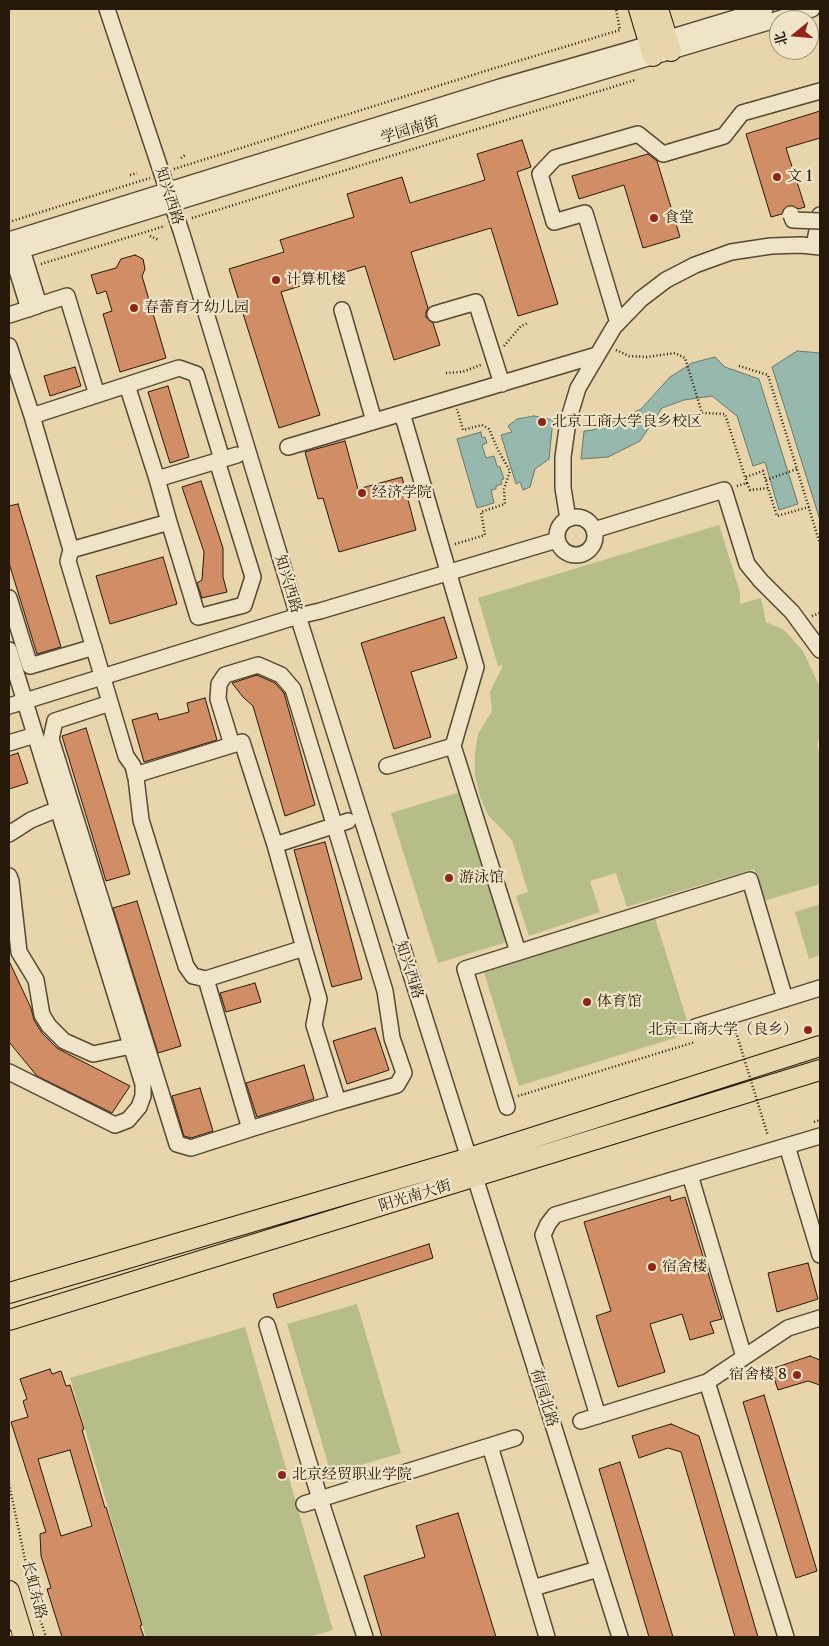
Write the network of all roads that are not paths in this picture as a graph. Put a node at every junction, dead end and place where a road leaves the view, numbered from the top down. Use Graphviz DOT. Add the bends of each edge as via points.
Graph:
graph roads {
  1 [pos="107,9"];
  2 [pos="639,9"];
  3 [pos="658,9"];
  4 [pos="766,9"];
  5 [pos="812,9"];
  6 [pos="660,47"];
  7 [pos="820,92"];
  8 [pos="170,197"];
  9 [pos="792,215"];
  10 [pos="820,215"];
  11 [pos="820,221"];
  12 [pos="817,247"];
  13 [pos="13,250"];
  14 [pos="34,307"];
  15 [pos="342,310"];
  16 [pos="435,314"];
  17 [pos="9,315"];
  18 [pos="618,323"];
  19 [pos="9,346"];
  20 [pos="600,350"];
  21 [pos="502,384"];
  22 [pos="127,385"];
  23 [pos="97,395"];
  24 [pos="402,413"];
  25 [pos="32,416"];
  26 [pos="374,421"];
  27 [pos="288,447"];
  28 [pos="237,454"];
  29 [pos="220,460"];
  30 [pos="157,479"];
  31 [pos="568,519"];
  32 [pos="169,522"];
  33 [pos="594,530"];
  34 [pos="557,540"];
  35 [pos="71,550"];
  36 [pos="448,572"];
  37 [pos="9,598"];
  38 [pos="298,616"];
  39 [pos="94,646"];
  40 [pos="9,650"];
  41 [pos="820,650"];
  42 [pos="103,677"];
  43 [pos="24,701"];
  44 [pos="110,703"];
  45 [pos="9,706"];
  46 [pos="35,735"];
  47 [pos="9,743"];
  48 [pos="232,745"];
  49 [pos="453,746"];
  50 [pos="387,766"];
  51 [pos="135,775"];
  52 [pos="58,809"];
  53 [pos="342,823"];
  54 [pos="9,834"];
  55 [pos="275,845"];
  56 [pos="9,876"];
  57 [pos="304,948"];
  58 [pos="518,952"];
  59 [pos="206,979"];
  60 [pos="820,988"];
  61 [pos="785,999"];
  62 [pos="697,1034"];
  63 [pos="131,1046"];
  64 [pos="820,1046"];
  65 [pos="820,1070"];
  66 [pos="9,1072"];
  67 [pos="338,1102"];
  68 [pos="506,1103"];
  69 [pos="250,1129"];
  70 [pos="820,1136"];
  71 [pos="787,1146"];
  72 [pos="472,1168"];
  73 [pos="690,1175"];
  74 [pos="820,1255"];
  75 [pos="9,1293"];
  76 [pos="820,1318"];
  77 [pos="9,1320"];
  78 [pos="267,1325"];
  79 [pos="744,1357"];
  80 [pos="708,1382"];
  81 [pos="598,1416"];
  82 [pos="581,1421"];
  83 [pos="515,1438"];
  84 [pos="490,1446"];
  85 [pos="320,1499"];
  86 [pos="304,1504"];
  87 [pos="598,1569"];
  88 [pos="533,1588"];
  89 [pos="9,1591"];
  90 [pos="23,1637"];
  91 [pos="365,1637"];
  92 [pos="547,1637"];
  93 [pos="620,1637"];
  94 [pos="786,1637"];
  1 -- 8 [label="street, 知兴西路"];
  2 -- 6 [label="main road"];
  3 -- 6 [label="main road"];
  4 -- 6 [label="street, 学园南街"];
  5 -- 6 [label="street, 学园南街"];
  6 -- 8 [label="street, 学园南街" via="500,87"];
  7 -- 18 [label="street" via="742,113 724,136 663,154 638,134 555,158 540,174 554,222 584,213"];
  8 -- 13 [label="street, 学园南街"];
  8 -- 38 [label="street, 知兴西路"];
  9 -- 11 [label="street, bridge" via="793,220"];
  10 -- 12 [label="street"];
  12 -- 18 [label="street" via="771,246 731,252 695,265 666,280"];
  13 -- 14 [label="street"];
  13 -- 14 [label="street" via="28,268"];
  14 -- 17 [label="street"];
  14 -- 23 [label="street" via="67,296"];
  15 -- 26 [label="street"];
  16 -- 21 [label="street" via="476,302"];
  18 -- 20 [label="street"];
  19 -- 25 [label="street"];
  20 -- 21 [label="street"];
  20 -- 31 [label="street" via="578,388 568,421 563,457"];
  21 -- 24 [label="street"];
  22 -- 23 [label="street"];
  22 -- 29 [label="street" via="179,368 196,374"];
  22 -- 30 [label="street"];
  23 -- 25 [label="street"];
  24 -- 26 [label="street"];
  24 -- 36 [label="street"];
  25 -- 35 [label="street"];
  26 -- 27 [label="street"];
  28 -- 29 [label="street"];
  29 -- 30 [label="street"];
  29 -- 32 [label="street" via="253,577 244,605 198,617"];
  30 -- 32 [label="street"];
  31 -- 33 [label="street" via="586,520"];
  31 -- 34 [label="street" via="559,527"];
  32 -- 35 [label="street"];
  33 -- 34 [label="street" via="594,542 581,555 568,554"];
  33 -- 41 [label="street" via="724,490 747,564 792,612"];
  34 -- 36 [label="street"];
  35 -- 39 [label="street" via="68,561"];
  36 -- 38 [label="street"];
  36 -- 49 [label="street" via="476,667"];
  37 -- 39 [label="street" via="30,666"];
  38 -- 42 [label="street"];
  38 -- 72 [label="street, 知兴西路"];
  39 -- 42 [label="street"];
  40 -- 43 [label="street"];
  42 -- 43 [label="street"];
  42 -- 44 [label="street"];
  43 -- 45 [label="street"];
  43 -- 46 [label="street"];
  44 -- 51 [label="street"];
  44 -- 69 [label="street" via="55,721 51,738 177,1144 191,1148"];
  46 -- 47 [label="street"];
  46 -- 52 [label="street"];
  48 -- 51 [label="street"];
  48 -- 53 [label="street" via="218,699 219,684 225,675 258,665 281,675 294,689"];
  48 -- 55 [label="street" via="242,742"];
  49 -- 50 [label="street"];
  49 -- 58 [label="street"];
  51 -- 59 [label="street" via="141,820 186,966 193,976"];
  52 -- 54 [label="street"];
  52 -- 63 [label="street"];
  53 -- 55 [label="street"];
  53 -- 67 [label="street" via="385,991 392,1038 404,1073 397,1085"];
  55 -- 57 [label="street"];
  56 -- 63 [label="street" via="19,952 36,980 42,1015 49,1026 64,1041 93,1054"];
  57 -- 59 [label="street"];
  57 -- 67 [label="street" via="319,998 314,1025"];
  58 -- 61 [label="street" via="750,880"];
  58 -- 68 [label="street" via="465,969"];
  59 -- 69 [label="street"];
  60 -- 61 [label="street"];
  61 -- 62 [label="street"];
  63 -- 66 [label="street" via="143,1096 128,1120 115,1125"];
  64 -- 72 [label="main road, 阳光南大街"];
  65 -- 72 [label="main road, 阳光南大街"];
  67 -- 69 [label="street"];
  70 -- 71 [label="street"];
  71 -- 73 [label="street"];
  71 -- 74 [label="street"];
  72 -- 75 [label="main road, 阳光南大街"];
  72 -- 77 [label="main road, 阳光南大街"];
  72 -- 87 [label="street, 荷园北路"];
  73 -- 79 [label="street"];
  73 -- 81 [label="street" via="555,1215 543,1235"];
  76 -- 79 [label="street" via="788,1328"];
  78 -- 85 [label="street"];
  79 -- 80 [label="street"];
  80 -- 81 [label="street"];
  80 -- 94 [label="street"];
  81 -- 82 [label="street"];
  83 -- 84 [label="street"];
  84 -- 85 [label="street"];
  84 -- 88 [label="street"];
  85 -- 86 [label="street"];
  85 -- 91 [label="street"];
  87 -- 88 [label="street"];
  87 -- 93 [label="street, 荷园北路"];
  88 -- 92 [label="street"];
  89 -- 90 [label="main road, 长虹东路"];
}
